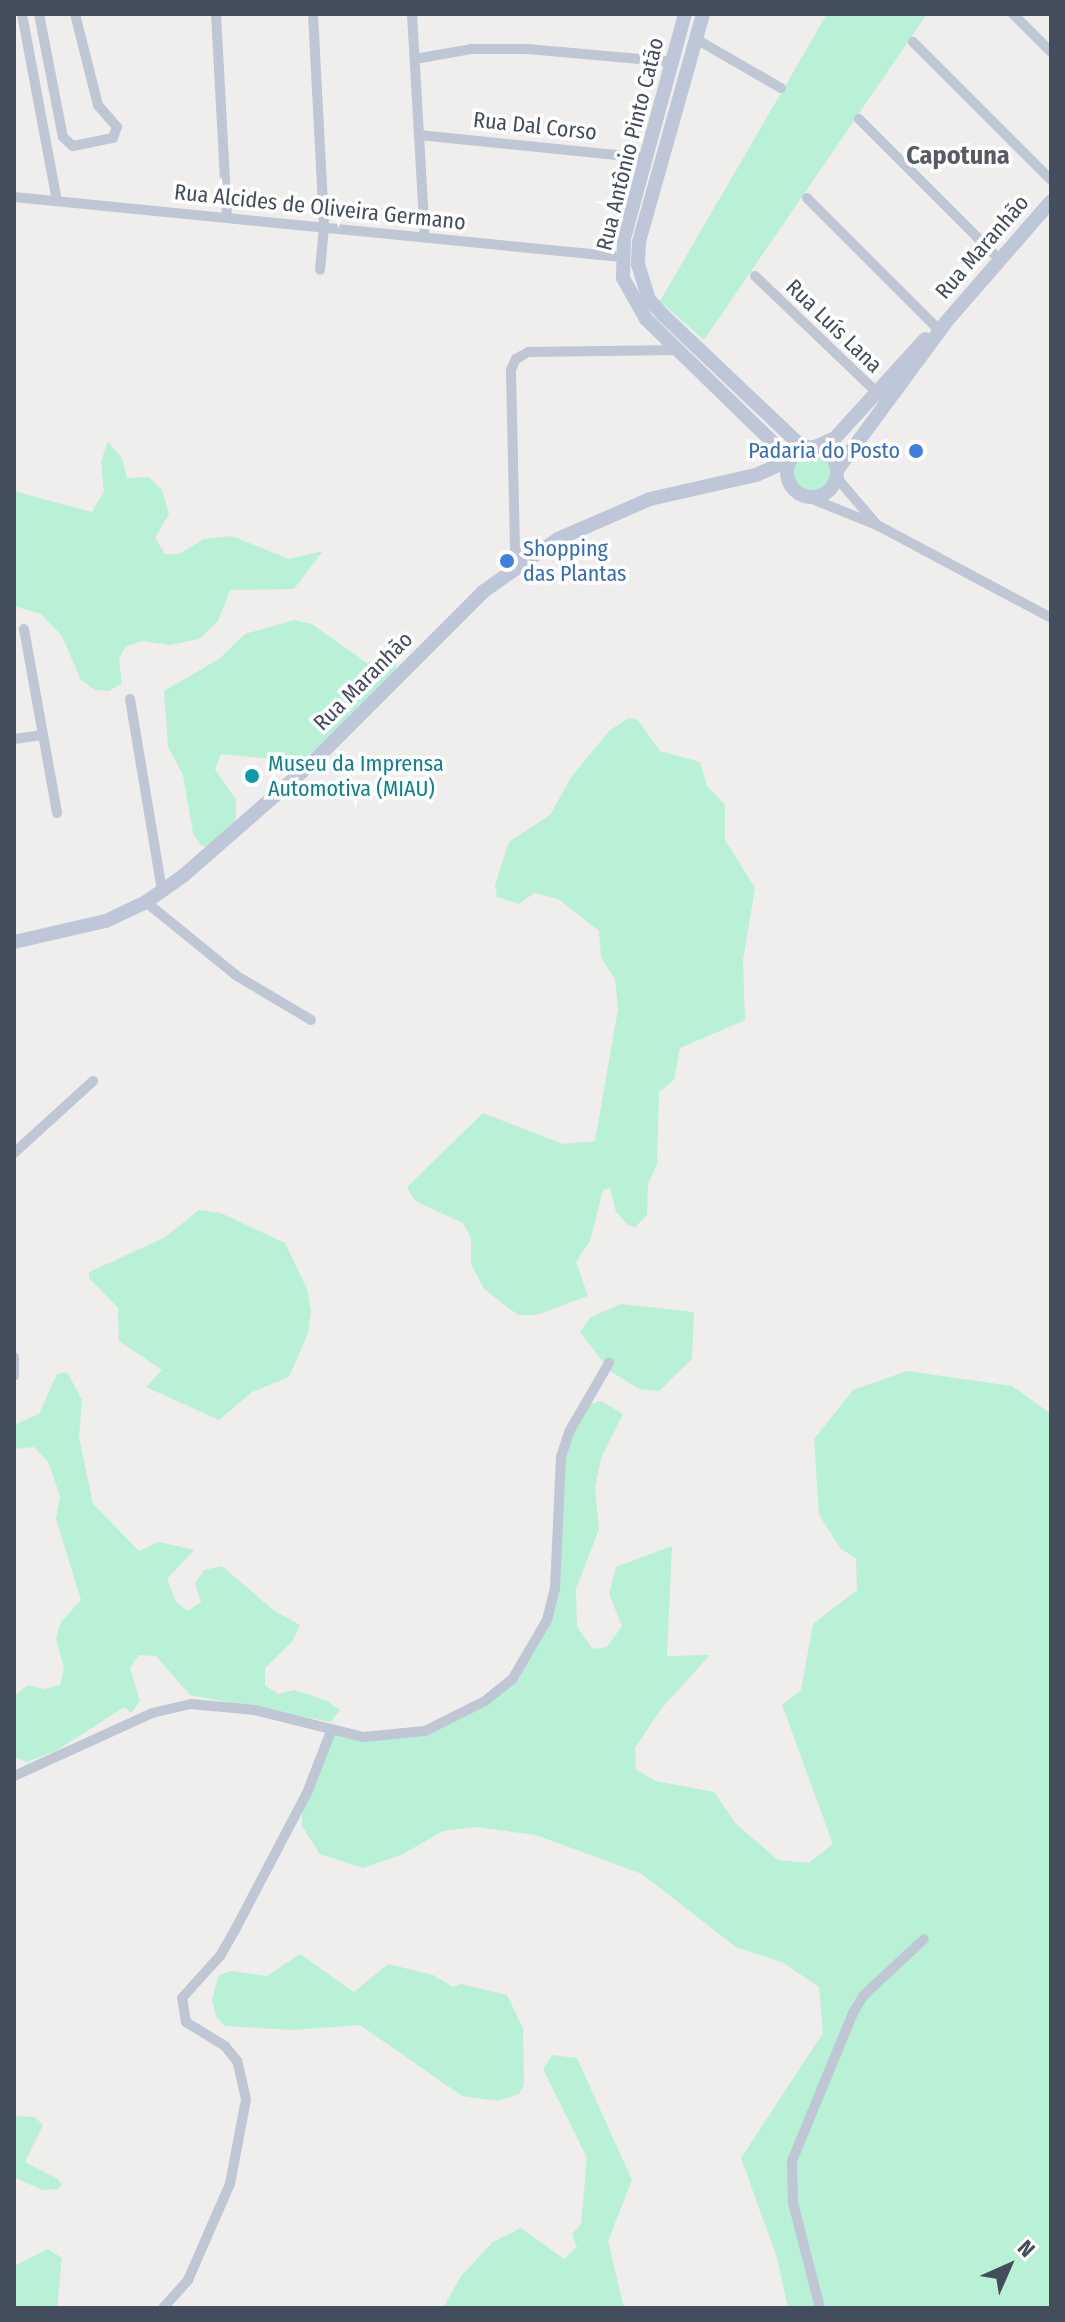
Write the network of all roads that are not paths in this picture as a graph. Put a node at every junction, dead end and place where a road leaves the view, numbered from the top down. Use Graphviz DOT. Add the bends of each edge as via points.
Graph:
graph roads {
  1 [pos="22,14"];
  2 [pos="39,14"];
  3 [pos="75,14"];
  4 [pos="216,14"];
  5 [pos="313,14"];
  6 [pos="412,14"];
  7 [pos="685,14"];
  8 [pos="703,14"];
  9 [pos="1013,14"];
  10 [pos="696,39"];
  11 [pos="913,42"];
  12 [pos="1051,52"];
  13 [pos="415,59"];
  14 [pos="673,62"];
  15 [pos="781,88"];
  16 [pos="859,119"];
  17 [pos="419,135"];
  18 [pos="646,158"];
  19 [pos="658,177"];
  20 [pos="1051,180"];
  21 [pos="14,197"];
  22 [pos="807,198"];
  23 [pos="57,201"];
  24 [pos="1051,201"];
  25 [pos="227,216"];
  26 [pos="324,227"];
  27 [pos="425,238"];
  28 [pos="621,257"];
  29 [pos="1000,260"];
  30 [pos="320,270"];
  31 [pos="755,276"];
  32 [pos="941,327"];
  33 [pos="678,350"];
  34 [pos="881,399"];
  35 [pos="809,447"];
  36 [pos="789,459"];
  37 [pos="837,474"];
  38 [pos="756,475"];
  39 [pos="792,489"];
  40 [pos="810,498"];
  41 [pos="879,526"];
  42 [pos="521,563"];
  43 [pos="1051,618"];
  44 [pos="24,629"];
  45 [pos="130,699"];
  46 [pos="43,735"];
  47 [pos="18,739"];
  48 [pos="57,813"];
  49 [pos="162,891"];
  50 [pos="146,902"];
  51 [pos="14,942"];
  52 [pos="311,1020"];
  53 [pos="93,1081"];
  54 [pos="14,1153"];
  55 [pos="14,1357"];
  56 [pos="609,1363"];
  57 [pos="14,1376"];
  58 [pos="331,1731"];
  59 [pos="14,1776"];
  60 [pos="924,1939"];
  61 [pos="163,2308"];
  62 [pos="820,2308"];
  1 -- 23 [label="street"];
  2 -- 3 [label="street" via="63,137 73,146 113,138 117,132 98,105"];
  4 -- 25 [label="street"];
  5 -- 26 [label="street"];
  6 -- 13 [label="street"];
  7 -- 14 [label="main road, Rua Antônio Pinto Catão"];
  8 -- 10 [label="main road, Rua Antônio Pinto Catão"];
  9 -- 12 [label="street"];
  10 -- 15 [label="street"];
  10 -- 19 [label="main road, Rua Antônio Pinto Catão"];
  11 -- 20 [label="street"];
  13 -- 14 [label="street" via="472,49"];
  13 -- 17 [label="street"];
  14 -- 18 [label="main road, Rua Antônio Pinto Catão"];
  16 -- 29 [label="street"];
  17 -- 18 [label="street, Rua Dal Corso"];
  17 -- 27 [label="street"];
  18 -- 19 [label="main road" via="656,164"];
  18 -- 28 [label="main road, Rua Antônio Pinto Catão"];
  19 -- 35 [label="main road, Rua Antônio Pinto Catão" via="639,242 638,264 649,299"];
  21 -- 23 [label="street, Rua Alcides de Oliveira Germano"];
  22 -- 32 [label="street"];
  23 -- 25 [label="street, Rua Alcides de Oliveira Germano"];
  24 -- 29 [label="main road, Rua Maranhão"];
  25 -- 26 [label="street, Rua Alcides de Oliveira Germano"];
  26 -- 27 [label="street, Rua Alcides de Oliveira Germano"];
  26 -- 30 [label="street"];
  27 -- 28 [label="street, Rua Alcides de Oliveira Germano"];
  28 -- 33 [label="main road, Rua Antônio Pinto Catão" via="630,299"];
  29 -- 32 [label="main road, Rua Maranhão"];
  31 -- 34 [label="street, Rua Luís Lana"];
  32 -- 34 [label="main road, Rua Maranhão"];
  33 -- 36 [label="main road, Rua Antônio Pinto Catão"];
  33 -- 42 [label="street" via="528,352 516,359 511,370 514,520"];
  34 -- 35 [label="main road, Rua Maranhão" via="835,438"];
  34 -- 37 [label="main road, Rua Maranhão"];
  35 -- 36 [label="main road, Rua Maranhão"];
  35 -- 37 [label="main road" via="832,456"];
  36 -- 38 [label="main road, Rua Maranhão"];
  36 -- 39 [label="main road" via="786,470"];
  37 -- 40 [label="main road, Rua Maranhão" via="827,492"];
  37 -- 41 [label="street"];
  38 -- 39 [label="main road"];
  38 -- 42 [label="main road, Rua Maranhão" via="650,499 596,518"];
  39 -- 40 [label="main road"];
  40 -- 41 [label="street"];
  41 -- 43 [label="street"];
  42 -- 49 [label="main road, Rua Maranhão" via="484,591 311,764"];
  44 -- 46 [label="street"];
  45 -- 49 [label="street"];
  46 -- 47 [label="street"];
  46 -- 48 [label="street"];
  49 -- 50 [label="main road, Rua Maranhão"];
  50 -- 51 [label="main road, Rua Maranhão" via="106,921"];
  50 -- 52 [label="street" via="237,976"];
  53 -- 54 [label="street"];
  55 -- 57 [label="street"];
  56 -- 58 [label="street" via="569,1432 557,1483 552,1600 535,1647 513,1678 456,1720 425,1731 363,1737"];
  58 -- 59 [label="street" via="255,1710 191,1704 152,1713"];
  58 -- 61 [label="street" via="307,1793 235,1930 220,1956 182,1998 186,2022 225,2046 237,2061 246,2099 230,2184 188,2280"];
  60 -- 62 [label="street" via="859,2004 835,2049 792,2161 793,2203"];
}
